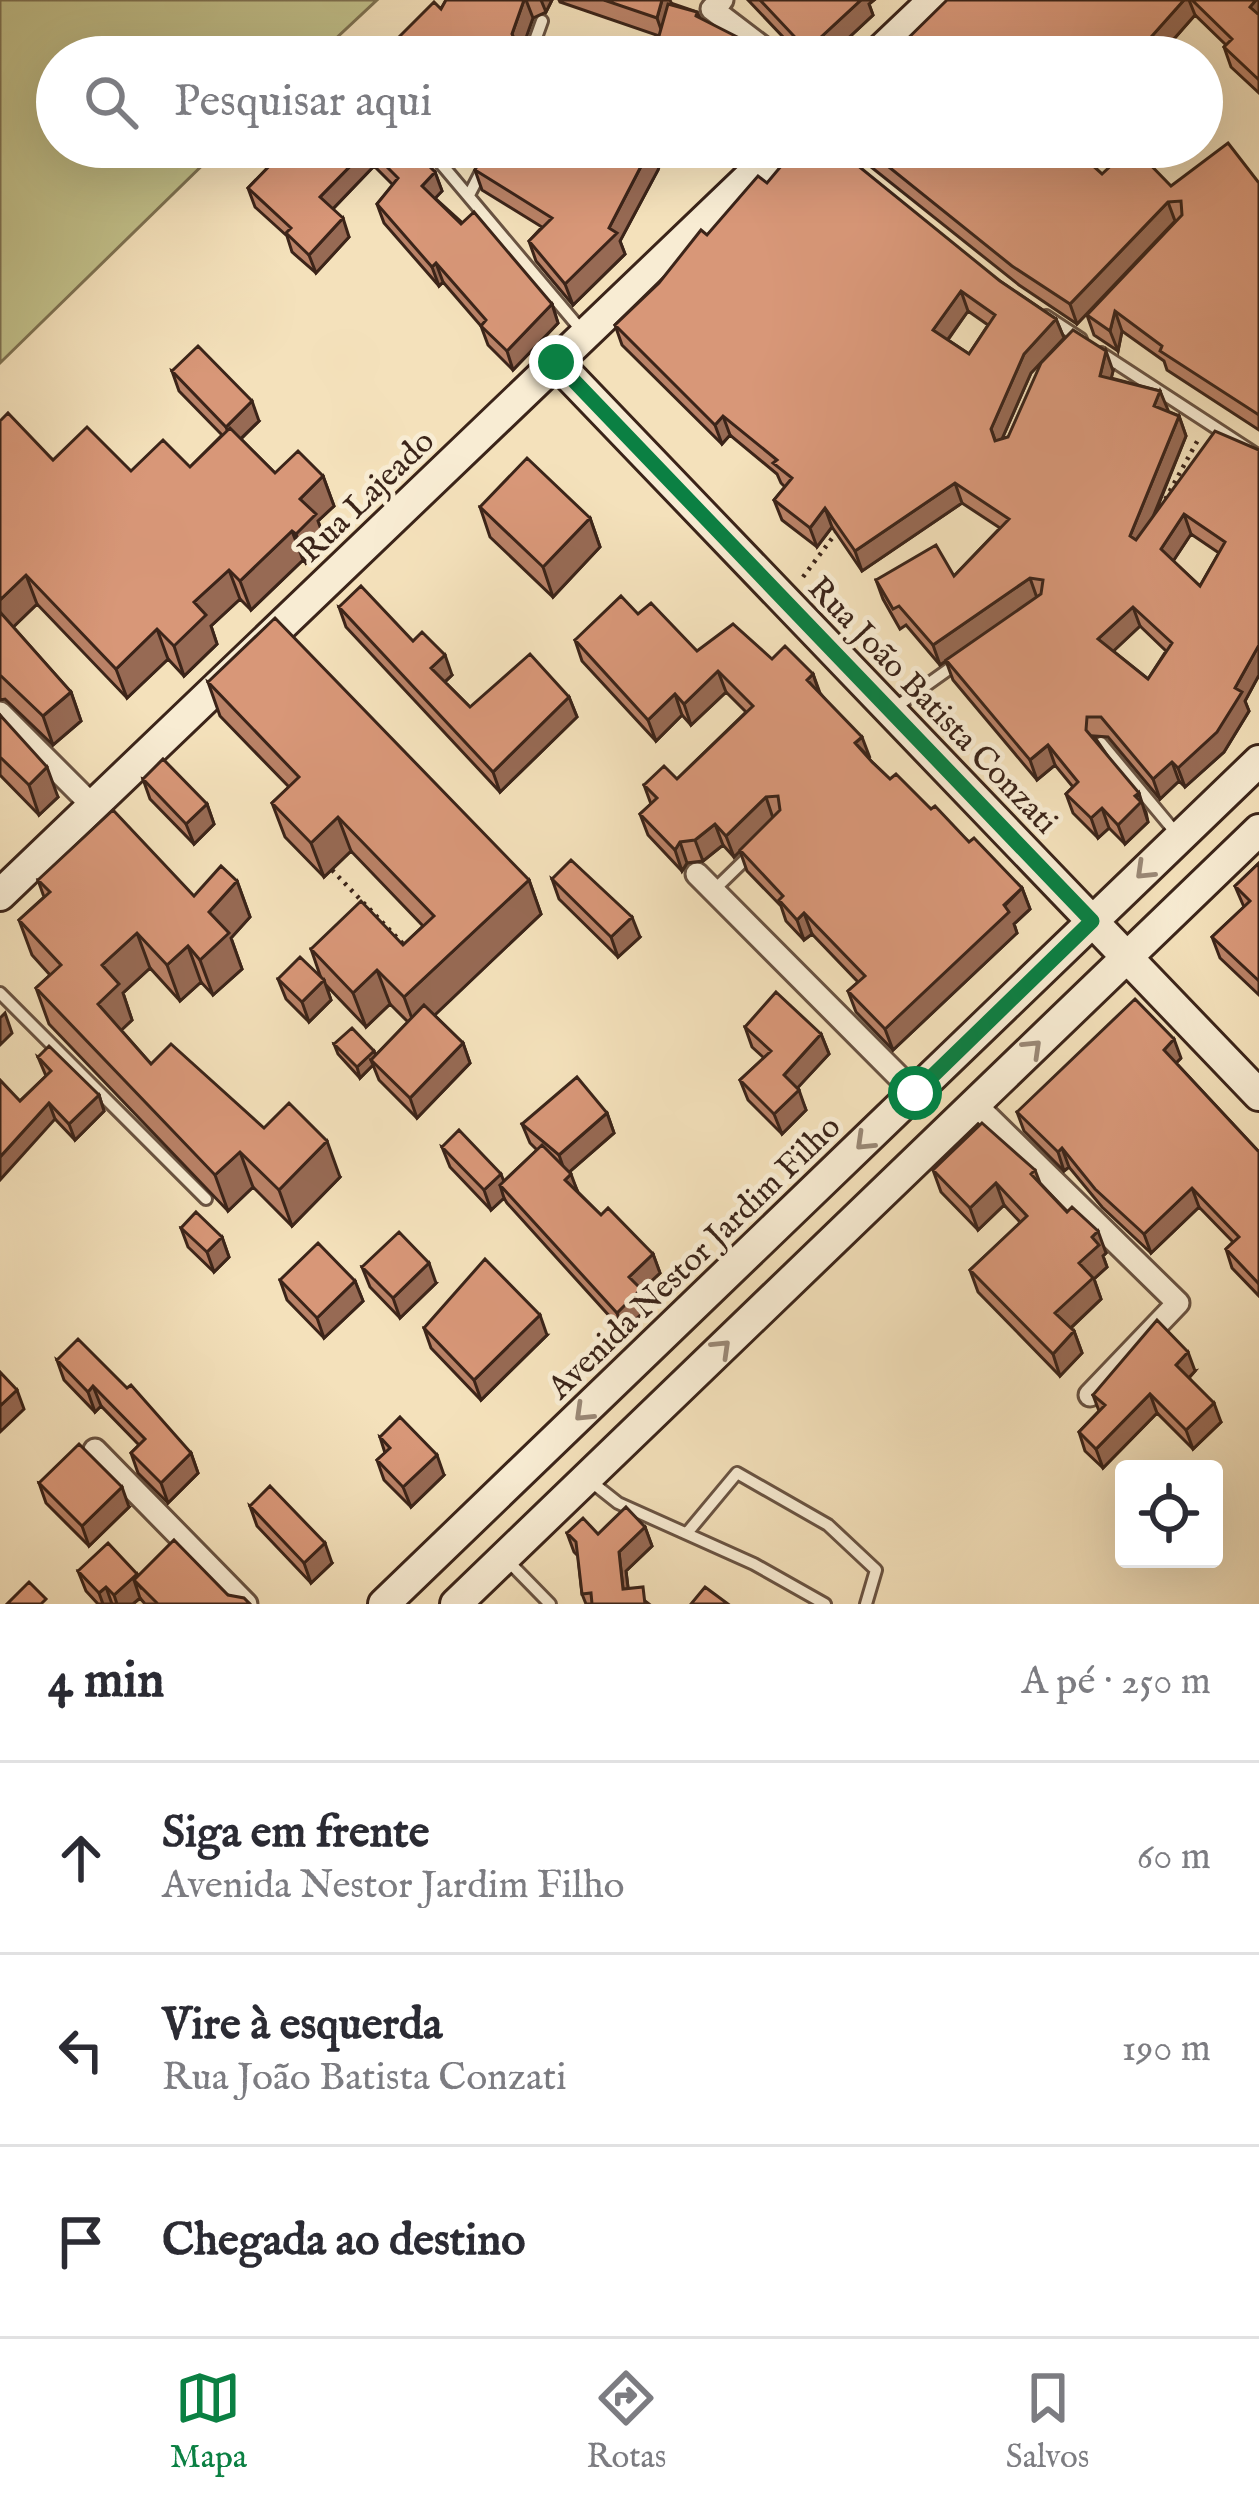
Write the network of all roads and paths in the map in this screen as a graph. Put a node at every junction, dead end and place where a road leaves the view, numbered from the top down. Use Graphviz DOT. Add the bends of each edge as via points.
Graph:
graph roads {
  1 [pos="934,0"];
  2 [pos="712,3"];
  3 [pos="542,21"];
  4 [pos="537,36"];
  5 [pos="750,36"];
  6 [pos="896,36"];
  7 [pos="445,168"];
  8 [pos="483,168"];
  9 [pos="759,168"];
  10 [pos="469,195"];
  11 [pos="1030,304"];
  12 [pos="1094,322"];
  13 [pos="586,335"];
  14 [pos="1080,338"];
  15 [pos="1061,350"];
  16 [pos="556,362"];
  17 [pos="1208,422"];
  18 [pos="1259,456"];
  19 [pos="844,521"];
  20 [pos="1149,524"];
  21 [pos="784,600"];
  22 [pos="967,656"];
  23 [pos="891,711"];
  24 [pos="0,713"];
  25 [pos="1101,743"];
  26 [pos="1259,761"];
  27 [pos="93,806"];
  28 [pos="1259,830"];
  29 [pos="1180,837"];
  30 [pos="765,841"];
  31 [pos="332,870"];
  32 [pos="697,874"];
  33 [pos="714,890"];
  34 [pos="0,896"];
  35 [pos="1092,921"];
  36 [pos="411,952"];
  37 [pos="1127,957"];
  38 [pos="0,993"];
  39 [pos="915,1093"];
  40 [pos="1259,1095"];
  41 [pos="975,1104"];
  42 [pos="206,1198"];
  43 [pos="799,1204"];
  44 [pos="835,1239"];
  45 [pos="1090,1395"];
  46 [pos="95,1450"];
  47 [pos="587,1478"];
  48 [pos="687,1533"];
  49 [pos="505,1557"];
  50 [pos="421,1568"];
  51 [pos="246,1604"];
  52 [pos="384,1604"];
  53 [pos="456,1604"];
  54 [pos="550,1604"];
  55 [pos="825,1604"];
  56 [pos="866,1604"];
  1 -- 6 [label="main road"];
  2 -- 5 [label="street"];
  3 -- 4 [label="lane"];
  7 -- 10 [label="lane"];
  8 -- 10 [label="lane"];
  9 -- 13 [label="main road, Rua Lajeado"];
  10 -- 13 [label="lane"];
  11 -- 14 [label="lane"];
  12 -- 14 [label="lane"];
  13 -- 16 [label="main road, Rua Lajeado"];
  14 -- 15 [label="lane"];
  14 -- 17 [label="lane"];
  16 -- 21 [label="main road, Rua João Batista Conzati"];
  16 -- 27 [label="main road, Rua Lajeado"];
  17 -- 18 [label="lane"];
  17 -- 20 [label="path"];
  19 -- 21 [label="path"];
  21 -- 23 [label="main road, Rua João Batista Conzati"];
  22 -- 23 [label="lane"];
  23 -- 35 [label="main road, Rua João Batista Conzati"];
  24 -- 27 [label="street"];
  25 -- 29 [label="lane"];
  26 -- 29 [label="main road, Avenida Nestor Jardim Filho"];
  27 -- 34 [label="main road, Rua Lajeado"];
  28 -- 37 [label="main road"];
  29 -- 35 [label="main road, Avenida Nestor Jardim Filho, one-way"];
  30 -- 33 [label="lane"];
  31 -- 36 [label="path"];
  32 -- 33 [label="street"];
  33 -- 39 [label="street"];
  35 -- 37 [label="main road, Rua João Batista Conzati"];
  35 -- 39 [label="main road, Avenida Nestor Jardim Filho"];
  37 -- 40 [label="main road, Rua João Batista Conzati"];
  41 -- 37 [label="main road, one-way"];
  38 -- 42 [label="lane"];
  39 -- 43 [label="main road, Avenida Nestor Jardim Filho, one-way"];
  41 -- 44 [label="main road"];
  41 -- 45 [label="street" via="1178,1304"];
  43 -- 44 [label="main road"];
  43 -- 50 [label="main road, Avenida Nestor Jardim Filho, one-way"];
  47 -- 44 [label="main road, one-way"];
  46 -- 51 [label="street"];
  47 -- 48 [label="lane" via="618,1503"];
  47 -- 49 [label="main road"];
  48 -- 55 [label="lane"];
  48 -- 56 [label="lane" via="737,1473 828,1525 876,1570"];
  49 -- 53 [label="main road"];
  49 -- 54 [label="lane"];
  50 -- 52 [label="main road, Avenida Nestor Jardim Filho"];
  50 -- 53 [label="main road"];
}
